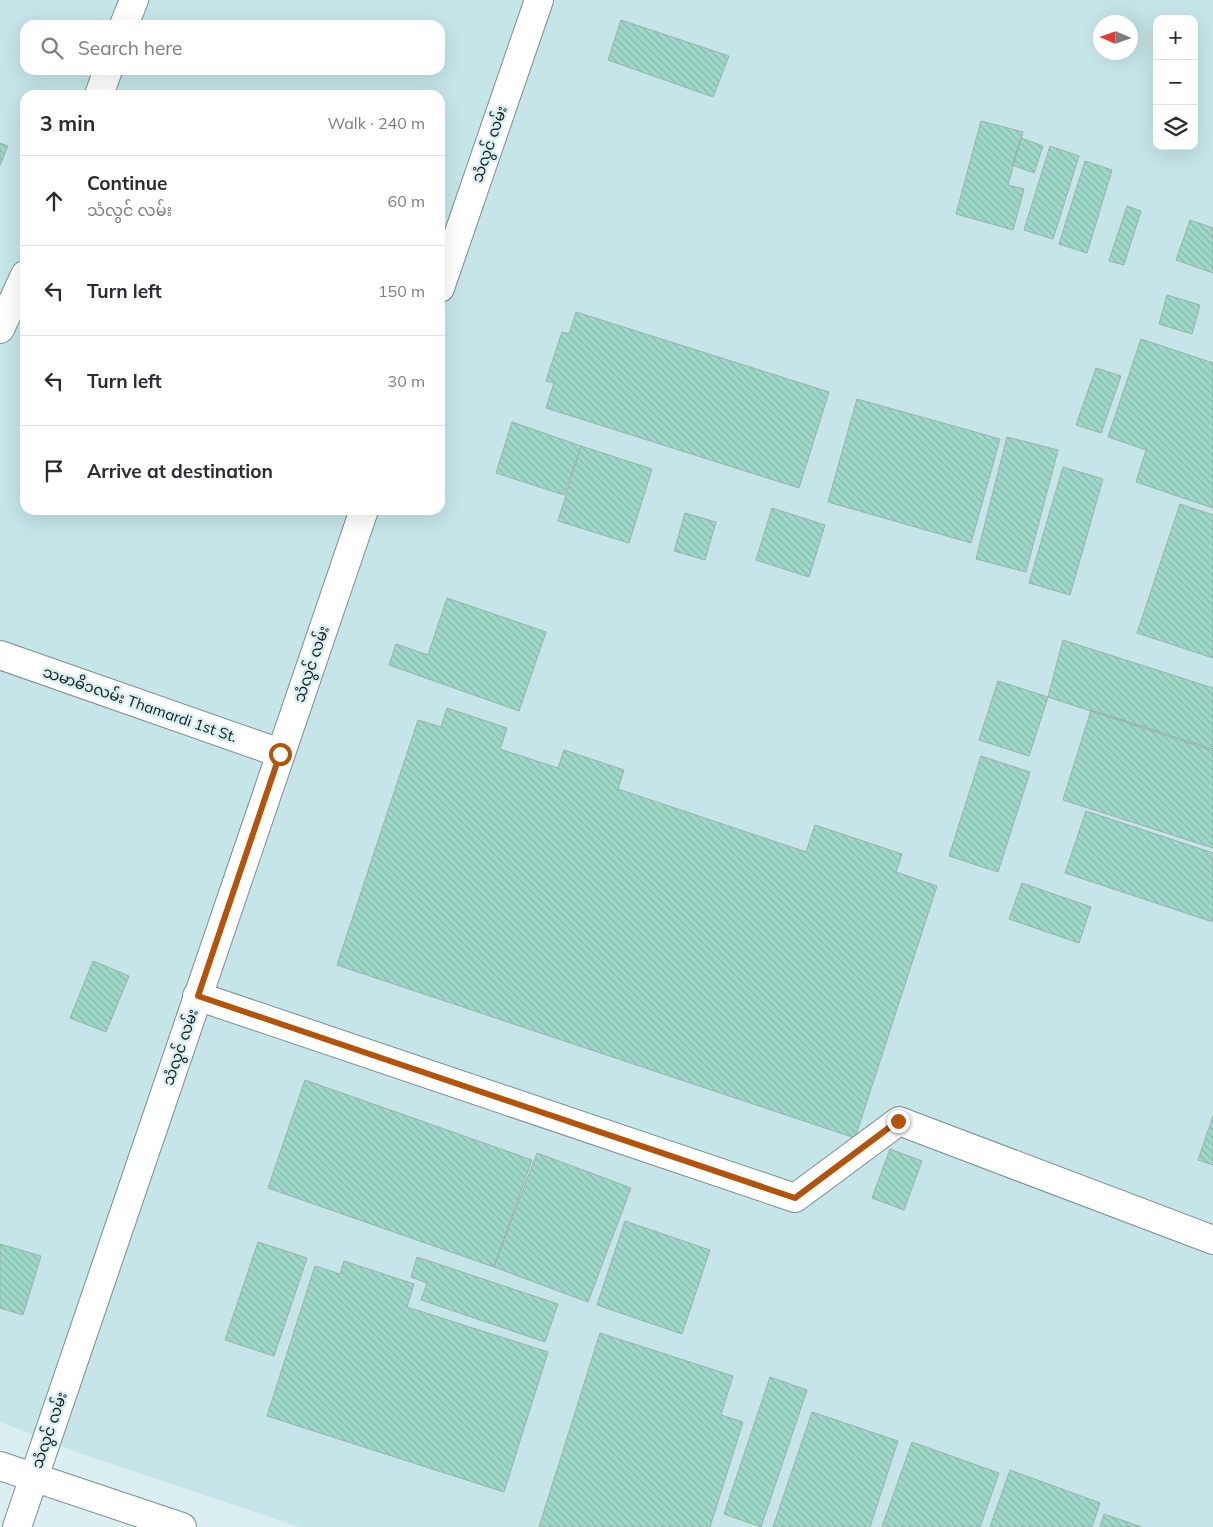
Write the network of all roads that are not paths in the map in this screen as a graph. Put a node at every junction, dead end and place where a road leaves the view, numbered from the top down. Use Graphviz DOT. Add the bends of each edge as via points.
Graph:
graph roads {
  1 [pos="134,0"];
  2 [pos="539,0"];
  3 [pos="126,20"];
  4 [pos="106,75"];
  5 [pos="100,90"];
  6 [pos="445,273"];
  7 [pos="20,286"];
  8 [pos="0,328"];
  9 [pos="362,515"];
  10 [pos="0,655"];
  11 [pos="280,754"];
  12 [pos="198,996"];
  13 [pos="1213,1240"];
  14 [pos="0,1466"];
  15 [pos="32,1478"];
  16 [pos="16,1527"];
  17 [pos="182,1527"];
  1 -- 3 [label="street"];
  2 -- 6 [label="street, သံလွင် လမ်း"];
  4 -- 5 [label="street"];
  7 -- 8 [label="street"];
  9 -- 11 [label="street, သံလွင် လမ်း"];
  10 -- 11 [label="street, သမာဓိ၁လမ်း Thamardi 1st St."];
  11 -- 12 [label="street, သံလွင် လမ်း"];
  12 -- 13 [label="street" via="795,1198 898,1121"];
  12 -- 15 [label="street, သံလွင် လမ်း"];
  14 -- 15 [label="street"];
  15 -- 16 [label="street, သံလွင် လမ်း"];
  15 -- 17 [label="street"];
}
